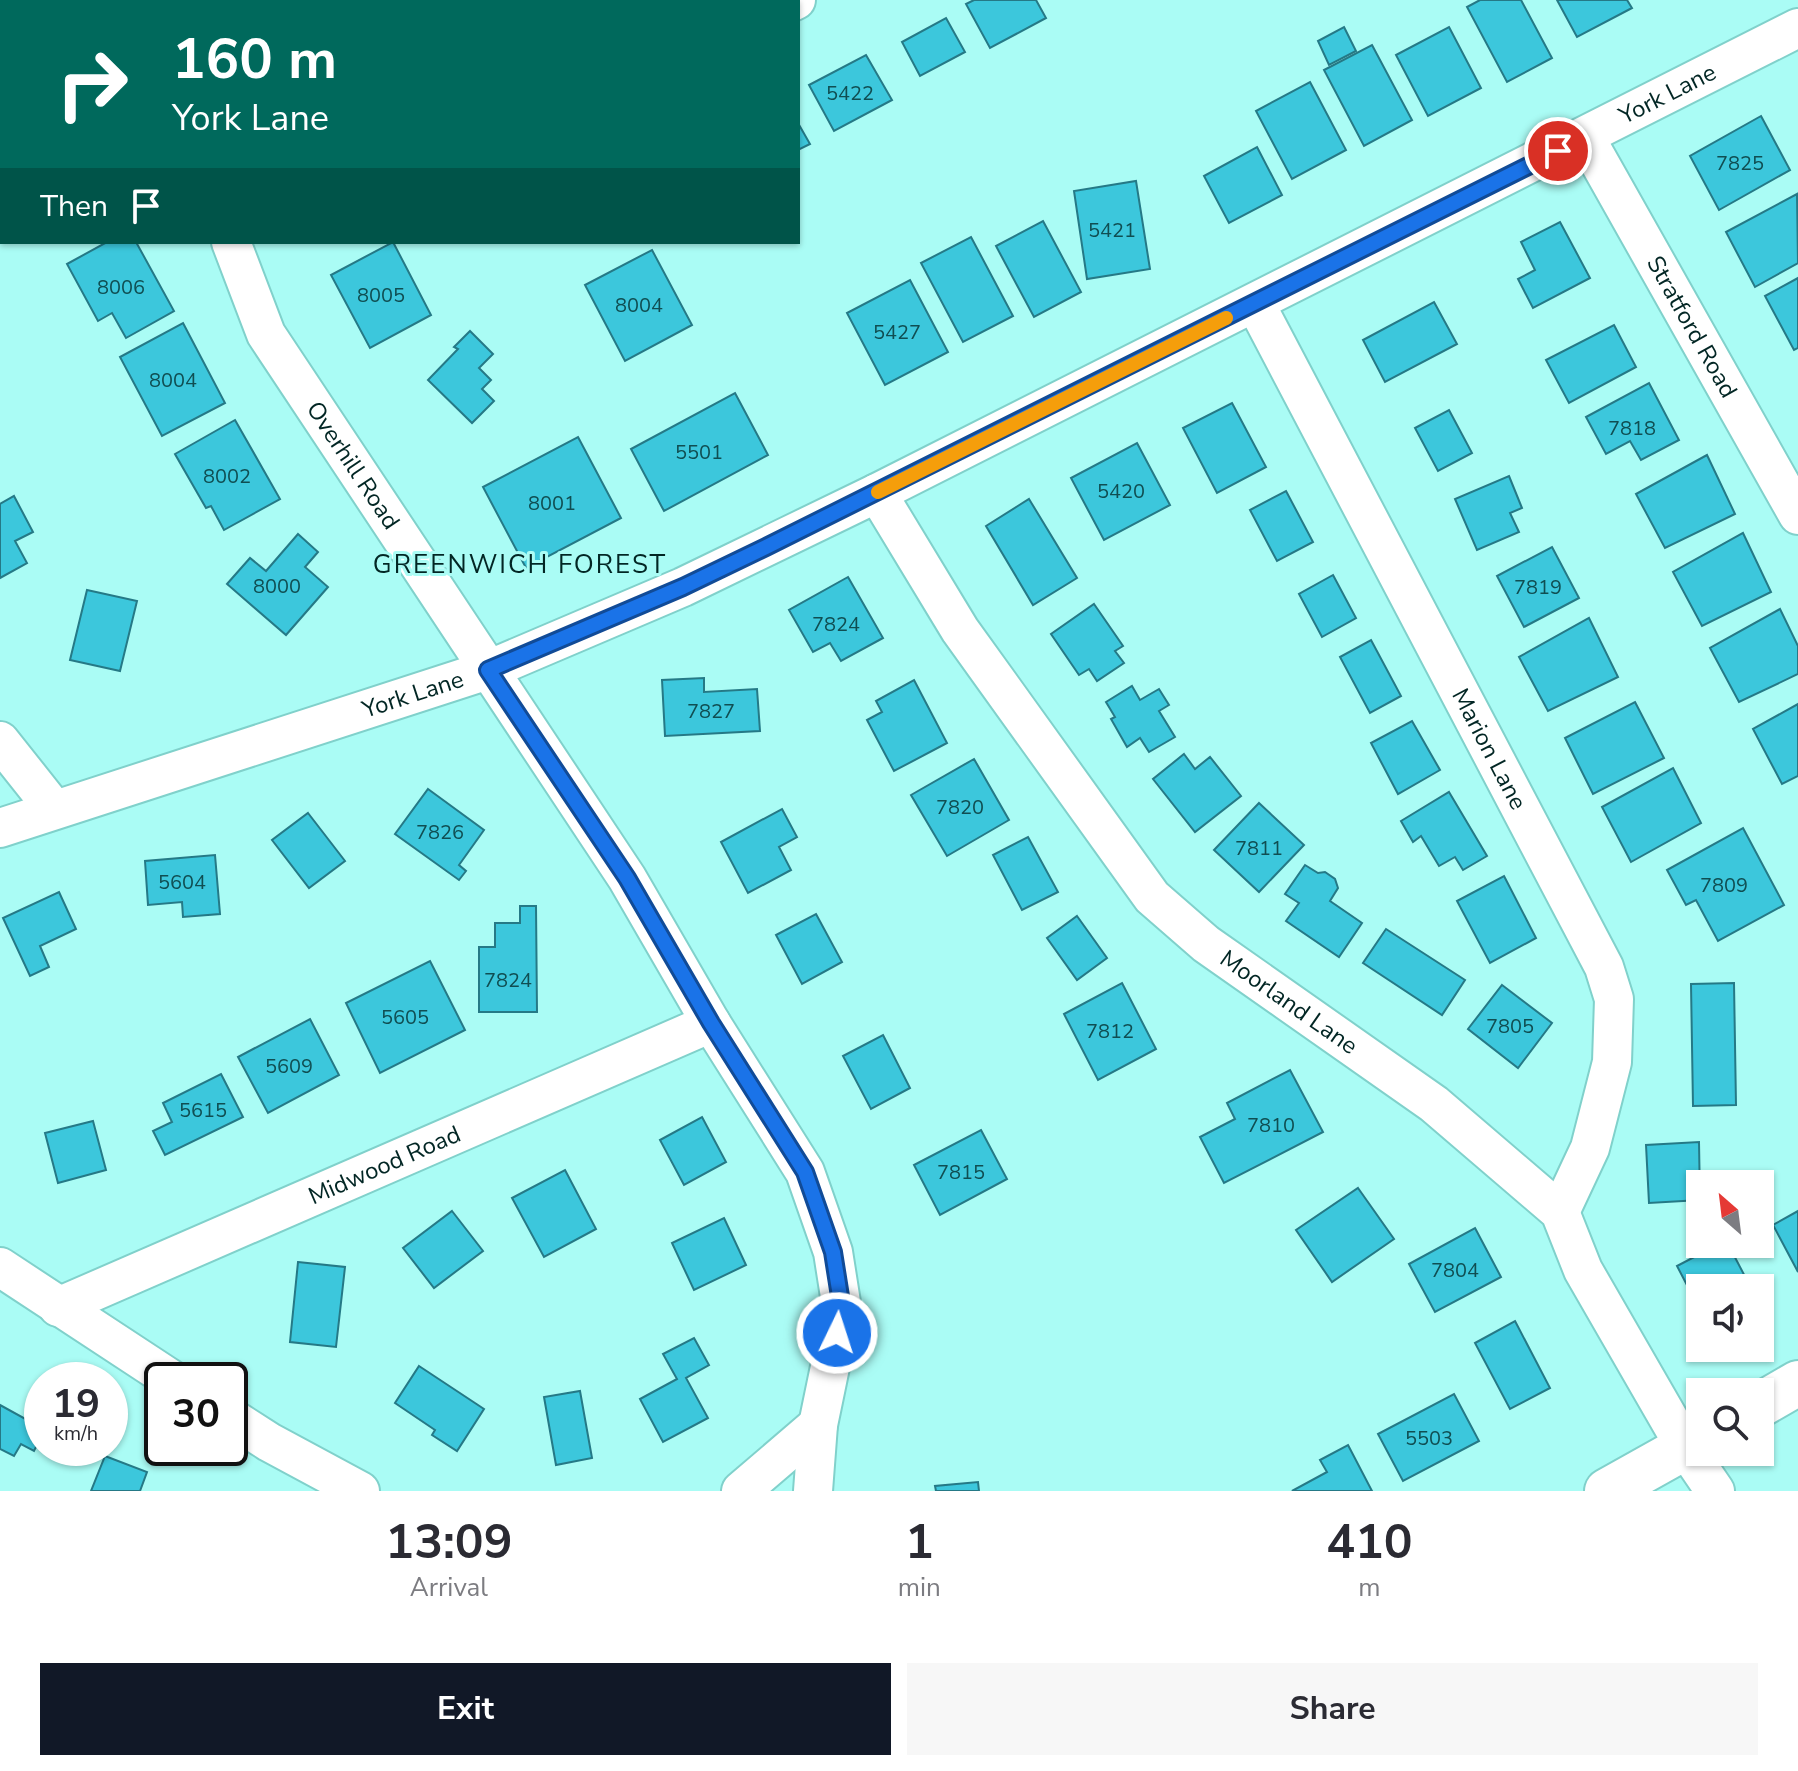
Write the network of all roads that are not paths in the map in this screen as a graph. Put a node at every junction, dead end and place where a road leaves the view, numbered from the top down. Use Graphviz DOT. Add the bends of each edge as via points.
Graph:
graph roads {
  1 [pos="1798,28"];
  2 [pos="1585,137"];
  3 [pos="232,244"];
  4 [pos="1255,303"];
  5 [pos="877,493"];
  6 [pos="1798,515"];
  7 [pos="488,670"];
  8 [pos="0,741"];
  9 [pos="54,809"];
  10 [pos="0,828"];
  11 [pos="711,1023"];
  12 [pos="1560,1212"];
  13 [pos="0,1267"];
  14 [pos="58,1307"];
  15 [pos="144,1362"];
  16 [pos="1798,1383"];
  17 [pos="1774,1397"];
  18 [pos="818,1425"];
  19 [pos="248,1429"];
  20 [pos="1686,1433"];
  21 [pos="1686,1446"];
  22 [pos="1703,1466"];
  23 [pos="360,1491"];
  24 [pos="741,1491"];
  25 [pos="813,1491"];
  26 [pos="1607,1491"];
  27 [pos="1715,1491"];
  1 -- 2 [label="street, York Lane"];
  2 -- 4 [label="street, York Lane"];
  2 -- 6 [label="street, Stratford Road"];
  3 -- 7 [label="street, Overhill Road" via="266,334"];
  4 -- 5 [label="street, York Lane"];
  4 -- 12 [label="street, Marion Lane" via="1604,967 1614,999 1612,1062 1590,1148"];
  5 -- 7 [label="street, York Lane" via="683,587"];
  5 -- 12 [label="street, Moorland Lane" via="960,630 1152,897 1206,944 1434,1104"];
  7 -- 9 [label="street, York Lane"];
  7 -- 11 [label="street, Overhill Road" via="627,878"];
  8 -- 9 [label="street"];
  9 -- 10 [label="street, York Lane"];
  11 -- 14 [label="street, Midwood Road"];
  11 -- 18 [label="street, Overhill Road" via="805,1172 833,1252 842,1309"];
  12 -- 20 [label="street, Moorland Lane" via="1583,1270"];
  13 -- 14 [label="street"];
  14 -- 15 [label="street"];
  16 -- 17 [label="main road"];
  18 -- 24 [label="street"];
  18 -- 25 [label="street, Overhill Road"];
  19 -- 23 [label="street"];
  21 -- 26 [label="main road"];
  22 -- 27 [label="street, Moorland Lane"];
}
